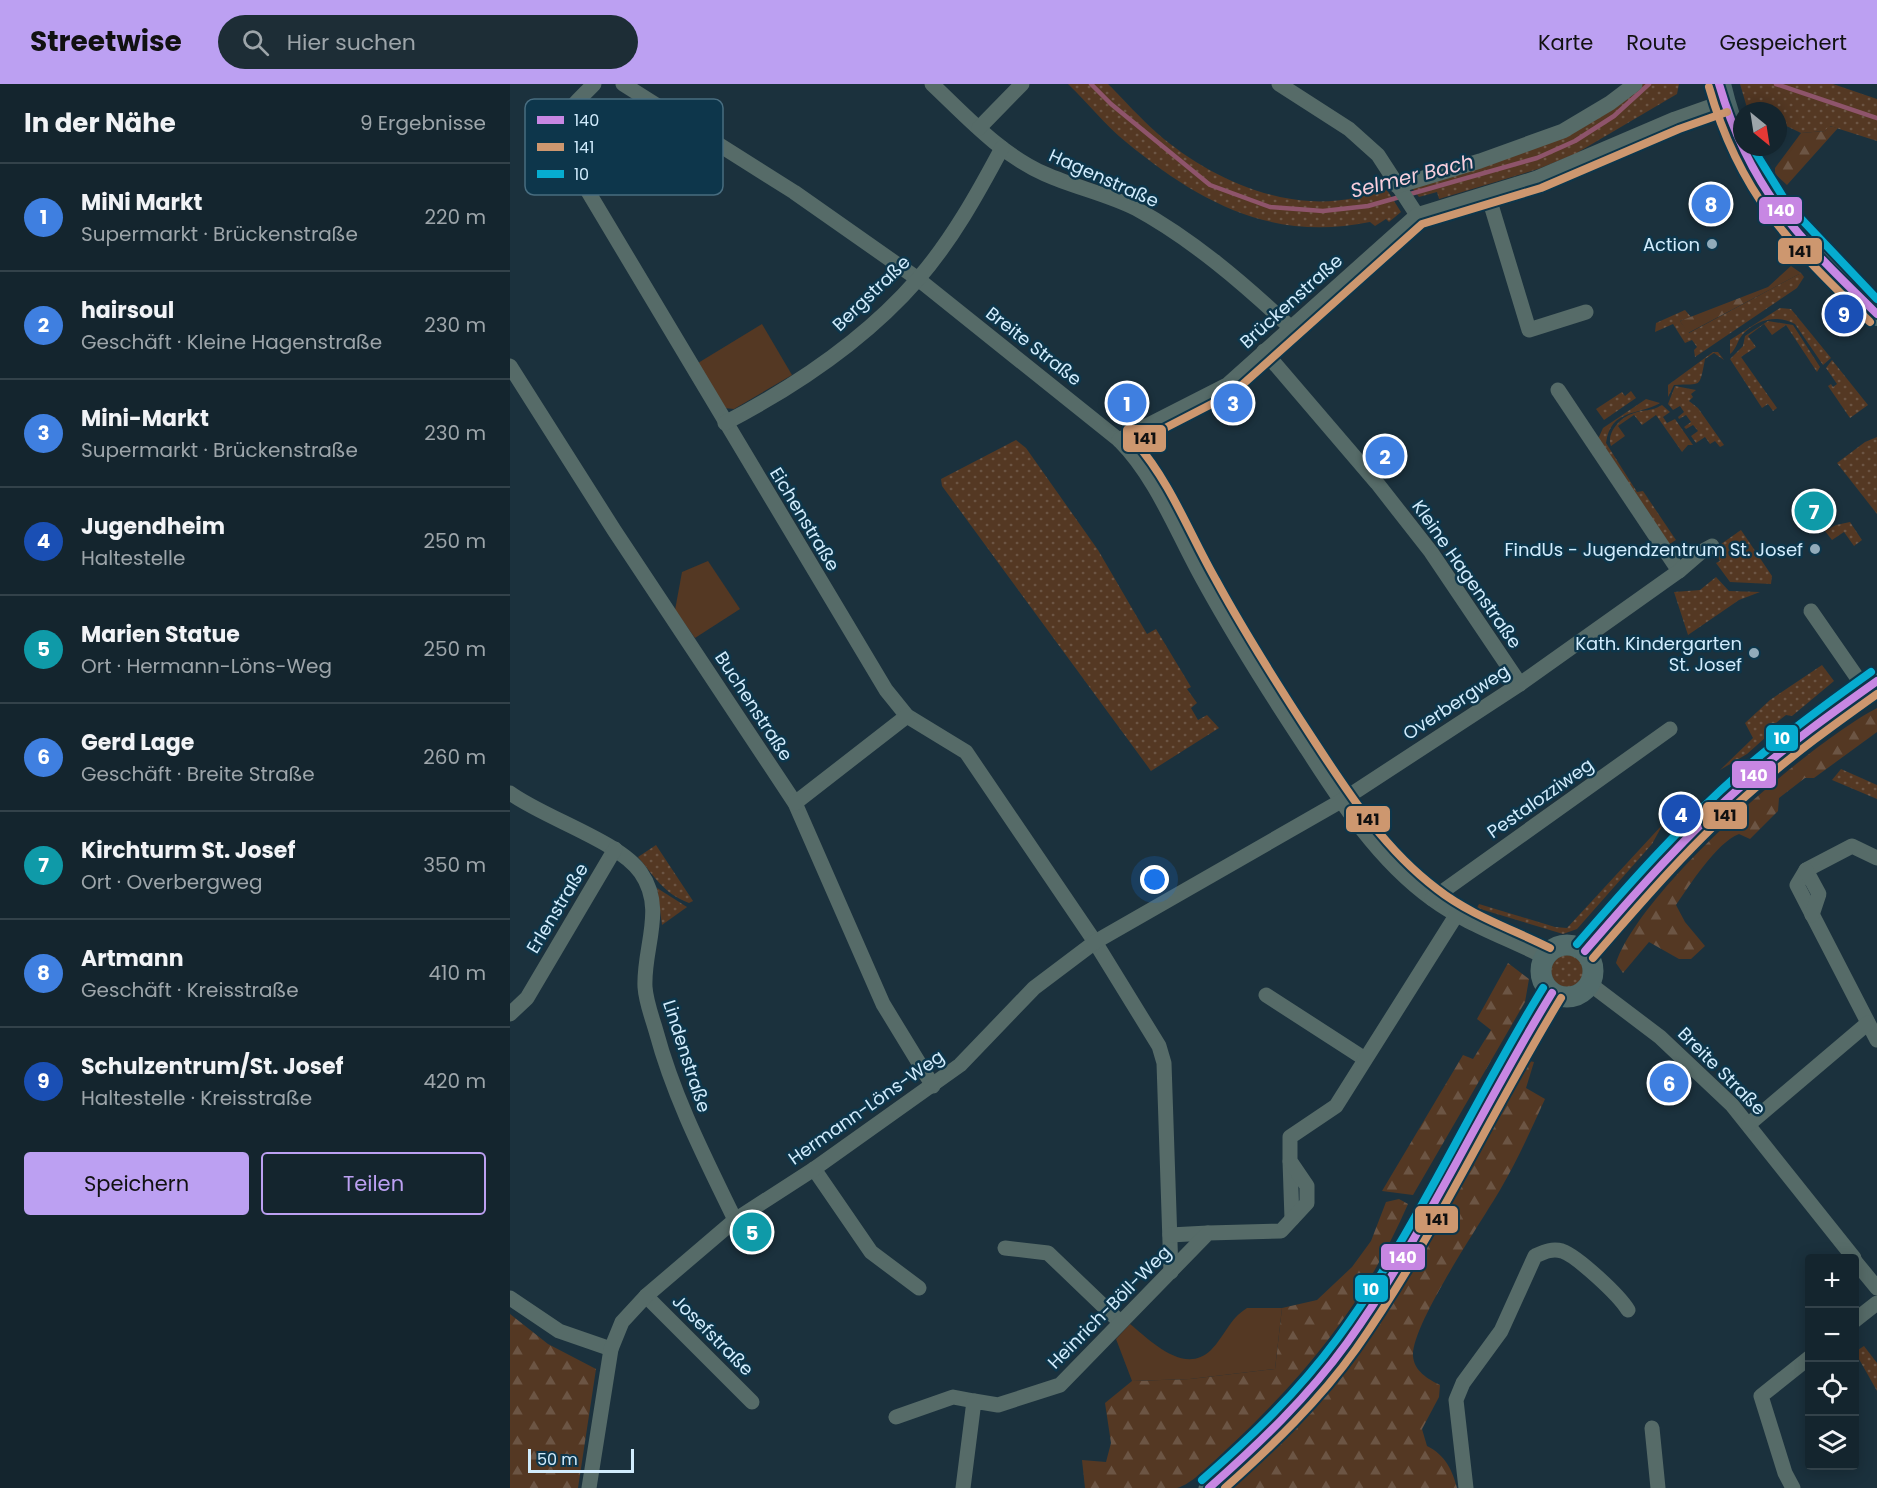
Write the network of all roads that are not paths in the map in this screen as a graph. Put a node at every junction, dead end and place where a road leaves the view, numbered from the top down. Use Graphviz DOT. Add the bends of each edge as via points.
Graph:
graph roads {
  1 [pos="594,84"];
  2 [pos="623,84"];
  3 [pos="932,84"];
  4 [pos="1022,84"];
  5 [pos="1279,84"];
  6 [pos="1635,84"];
  7 [pos="1720,90"];
  8 [pos="581,99"];
  9 [pos="647,99"];
  10 [pos="979,128"];
  11 [pos="723,147"];
  12 [pos="1002,148"];
  13 [pos="1400,189"];
  14 [pos="589,195"];
  15 [pos="1488,195"];
  16 [pos="1415,210"];
  17 [pos="918,279"];
  18 [pos="1587,312"];
  19 [pos="1877,314"];
  20 [pos="1290,327"];
  21 [pos="1264,351"];
  22 [pos="510,366"];
  23 [pos="1558,390"];
  24 [pos="725,423"];
  25 [pos="1119,440"];
  26 [pos="1712,546"];
  27 [pos="1679,571"];
  28 [pos="1810,611"];
  29 [pos="1520,684"];
  30 [pos="1871,685"];
  31 [pos="907,716"];
  32 [pos="1670,729"];
  33 [pos="510,794"];
  34 [pos="1341,801"];
  35 [pos="795,803"];
  36 [pos="615,849"];
  37 [pos="1877,858"];
  38 [pos="1432,899"];
  39 [pos="1457,914"];
  40 [pos="1095,942"];
  41 [pos="1585,951"];
  42 [pos="1545,957"];
  43 [pos="1590,984"];
  44 [pos="1552,993"];
  45 [pos="1266,994"];
  46 [pos="510,1014"];
  47 [pos="1868,1023"];
  48 [pos="1877,1040"];
  49 [pos="1365,1059"];
  50 [pos="933,1086"];
  51 [pos="1749,1124"];
  52 [pos="814,1169"];
  53 [pos="735,1220"];
  54 [pos="1208,1233"];
  55 [pos="1170,1235"];
  56 [pos="1005,1248"];
  57 [pos="1850,1254"];
  58 [pos="1859,1265"];
  59 [pos="1171,1272"];
  60 [pos="919,1288"];
  61 [pos="1877,1288"];
  62 [pos="646,1296"];
  63 [pos="510,1298"];
  64 [pos="1877,1304"];
  65 [pos="1628,1310"];
  66 [pos="1859,1317"];
  67 [pos="1120,1322"];
  68 [pos="611,1349"];
  69 [pos="1805,1360"];
  70 [pos="974,1401"];
  71 [pos="752,1402"];
  72 [pos="896,1417"];
  73 [pos="1652,1428"];
  74 [pos="589,1488"];
  75 [pos="963,1488"];
  76 [pos="1209,1488"];
  77 [pos="1467,1488"];
  78 [pos="1658,1488"];
  79 [pos="1793,1488"];
  1 -- 8 [label="street, Eichenstraße"];
  2 -- 9 [label="street, Breite Straße"];
  3 -- 10 [label="street, Hagenstraße"];
  4 -- 10 [label="street"];
  5 -- 13 [label="street" via="1349,129 1378,155"];
  6 -- 13 [label="street" via="1563,131"];
  7 -- 15 [label="street, Brückenstraße" via="1675,119"];
  7 -- 19 [label="main road" via="1739,146 1780,215"];
  10 -- 12 [label="street, Hagenstraße"];
  11 -- 17 [label="street, Breite Straße"];
  12 -- 17 [label="street, Bergstraße" via="952,232"];
  12 -- 20 [label="street, Hagenstraße" via="1043,174 1133,208 1178,235"];
  13 -- 16 [label="street"];
  14 -- 24 [label="street, Eichenstraße"];
  15 -- 16 [label="street, Brückenstraße"];
  15 -- 18 [label="street" via="1529,330"];
  16 -- 20 [label="street, Brückenstraße"];
  17 -- 24 [label="street, Bergstraße" via="860,334 807,376"];
  17 -- 25 [label="street, Breite Straße"];
  20 -- 21 [label="street, Brückenstraße"];
  21 -- 25 [label="street, Brückenstraße" via="1227,385"];
  21 -- 29 [label="street, Kleine Hagenstraße" via="1431,552"];
  22 -- 35 [label="street, Buchenstraße"];
  23 -- 27 [label="street"];
  24 -- 31 [label="street, Eichenstraße" via="886,690"];
  25 -- 34 [label="street, Breite Straße" via="1147,475 1266,687"];
  26 -- 27 [label="street, Overbergweg"];
  27 -- 29 [label="street, Overbergweg"];
  28 -- 30 [label="street"];
  29 -- 34 [label="street, Overbergweg"];
  30 -- 41 [label="main road" via="1731,796 1653,874"];
  31 -- 35 [label="street"];
  31 -- 40 [label="street, Eichenstraße" via="966,752"];
  32 -- 38 [label="street, Pestalozziweg"];
  33 -- 36 [label="street, Lindenstraße" via="530,808"];
  34 -- 38 [label="street, Breite Straße" via="1386,859"];
  34 -- 40 [label="street, Hermann-Löns-Weg"];
  35 -- 50 [label="street, Buchenstraße" via="883,1005"];
  36 -- 46 [label="street, Erlenstraße" via="526,998"];
  36 -- 53 [label="street, Lindenstraße" via="641,872 653,898 645,991 664,1062 693,1134"];
  37 -- 47 [label="street" via="1852,846 1806,870 1797,885"];
  38 -- 39 [label="street, Breite Straße"];
  39 -- 42 [label="street, Breite Straße"];
  39 -- 49 [label="street, Heinrich-Böll-Weg"];
  40 -- 50 [label="street, Hermann-Löns-Weg" via="1034,988 960,1065"];
  40 -- 55 [label="street, Eichenstraße" via="1159,1046 1164,1063"];
  41 -- 42 [label="main road" via="1564,945"];
  41 -- 43 [label="main road" via="1593,967"];
  42 -- 44 [label="main road" via="1541,977"];
  43 -- 44 [label="main road" via="1573,997"];
  43 -- 51 [label="street, Breite Straße" via="1660,1037"];
  44 -- 76 [label="main road" via="1500,1077 1377,1298 1345,1345 1284,1418"];
  45 -- 49 [label="street"];
  47 -- 48 [label="street"];
  47 -- 51 [label="street"];
  49 -- 54 [label="street, Heinrich-Böll-Weg" via="1336,1106 1290,1137 1290,1161 1307,1186 1307,1203 1281,1231"];
  50 -- 52 [label="street, Hermann-Löns-Weg"];
  51 -- 57 [label="street, Breite Straße"];
  52 -- 53 [label="street, Hermann-Löns-Weg"];
  52 -- 60 [label="street" via="871,1252"];
  53 -- 62 [label="street, Hermann-Löns-Weg"];
  54 -- 55 [label="street, Heinrich-Böll-Weg"];
  54 -- 59 [label="street, Heinrich-Böll-Weg"];
  55 -- 59 [label="street, Eichenstraße"];
  56 -- 67 [label="street" via="1048,1253"];
  58 -- 61 [label="street, Breite Straße"];
  59 -- 67 [label="street, Heinrich-Böll-Weg"];
  62 -- 68 [label="street, Hermann-Löns-Weg" via="622,1322"];
  62 -- 71 [label="street, Josefstraße"];
  63 -- 68 [label="street" via="559,1331"];
  64 -- 66 [label="street"];
  65 -- 77 [label="street" via="1618,1294 1563,1251 1549,1250 1535,1256 1500,1331 1463,1383 1456,1400"];
  67 -- 70 [label="street, Heinrich-Böll-Weg" via="1060,1385 998,1405"];
  68 -- 74 [label="street, Hermann-Löns-Weg"];
  69 -- 79 [label="street" via="1761,1396"];
  70 -- 72 [label="street, Heinrich-Böll-Weg" via="953,1397"];
  70 -- 75 [label="street"];
  73 -- 78 [label="street"];
}
